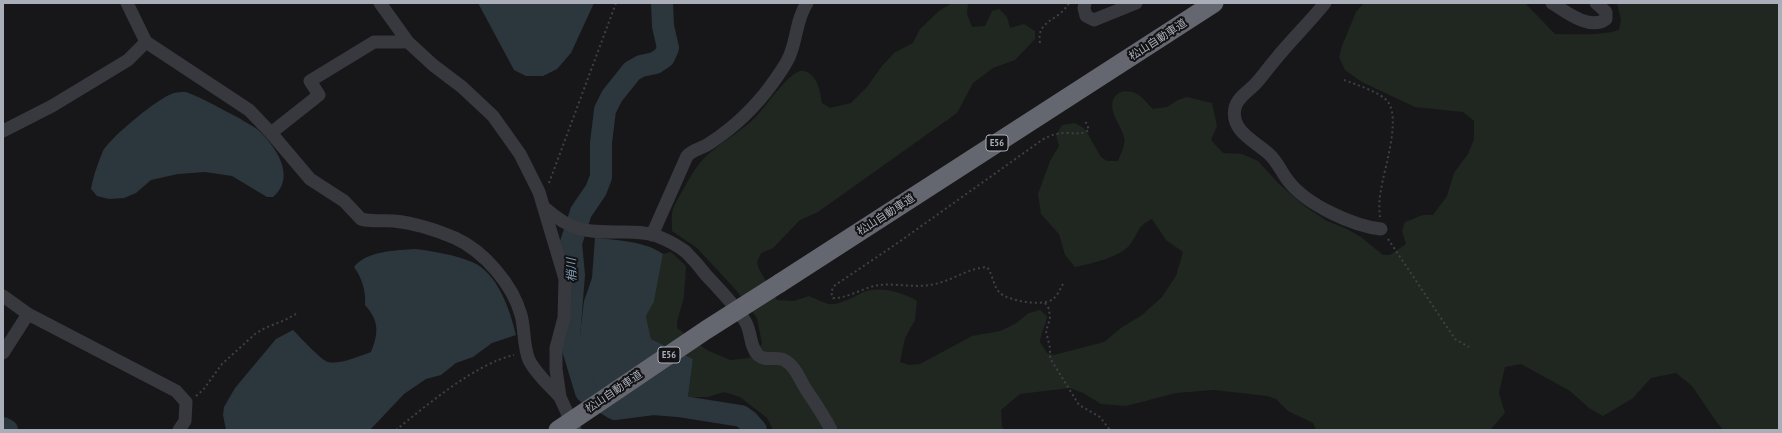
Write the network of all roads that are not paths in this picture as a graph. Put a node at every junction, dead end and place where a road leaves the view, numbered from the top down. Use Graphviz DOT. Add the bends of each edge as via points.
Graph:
graph roads {
  1 [pos="127,3"];
  2 [pos="380,3"];
  3 [pos="806,3"];
  4 [pos="1085,3"];
  5 [pos="1136,3"];
  6 [pos="1214,3"];
  7 [pos="1325,3"];
  8 [pos="1552,3"];
  9 [pos="1596,3"];
  10 [pos="146,42"];
  11 [pos="408,42"];
  12 [pos="3,131"];
  13 [pos="271,133"];
  14 [pos="544,205"];
  15 [pos="1381,229"];
  16 [pos="652,234"];
  17 [pos="3,296"];
  18 [pos="28,314"];
  19 [pos="3,353"];
  20 [pos="560,398"];
  21 [pos="185,427"];
  22 [pos="558,430"];
  23 [pos="575,430"];
  24 [pos="831,430"];
  1 -- 10 [label="street"];
  2 -- 11 [label="street"];
  3 -- 16 [label="street" via="801,12 791,54 772,83 759,100 728,130 687,156"];
  4 -- 5 [label="street" via="1086,16 1094,20"];
  6 -- 22 [label="highway, 松山自動車道 / E56, bridge" via="706,330"];
  7 -- 15 [label="street" via="1310,23 1238,101 1235,122 1244,134 1271,156 1300,193 1320,207"];
  8 -- 9 [label="street" via="1589,23 1601,23 1606,19 1606,12"];
  10 -- 12 [label="street" via="128,60 52,106"];
  10 -- 13 [label="street" via="249,110"];
  11 -- 13 [label="street" via="374,42 310,81 319,95"];
  11 -- 14 [label="street" via="493,116 520,154"];
  13 -- 20 [label="street" via="310,179 344,201 361,219 417,225 455,238 476,251 502,276 517,301 527,352 534,368"];
  14 -- 16 [label="street" via="560,221 579,229"];
  14 -- 20 [label="street" via="566,288 563,324 556,348"];
  16 -- 24 [label="street" via="670,241 686,252 729,300 746,322 752,346 758,355 767,359 784,360 794,368 821,409"];
  17 -- 18 [label="street"];
  18 -- 19 [label="street"];
  18 -- 21 [label="street" via="176,391 186,402"];
  20 -- 23 [label="street"];
}
